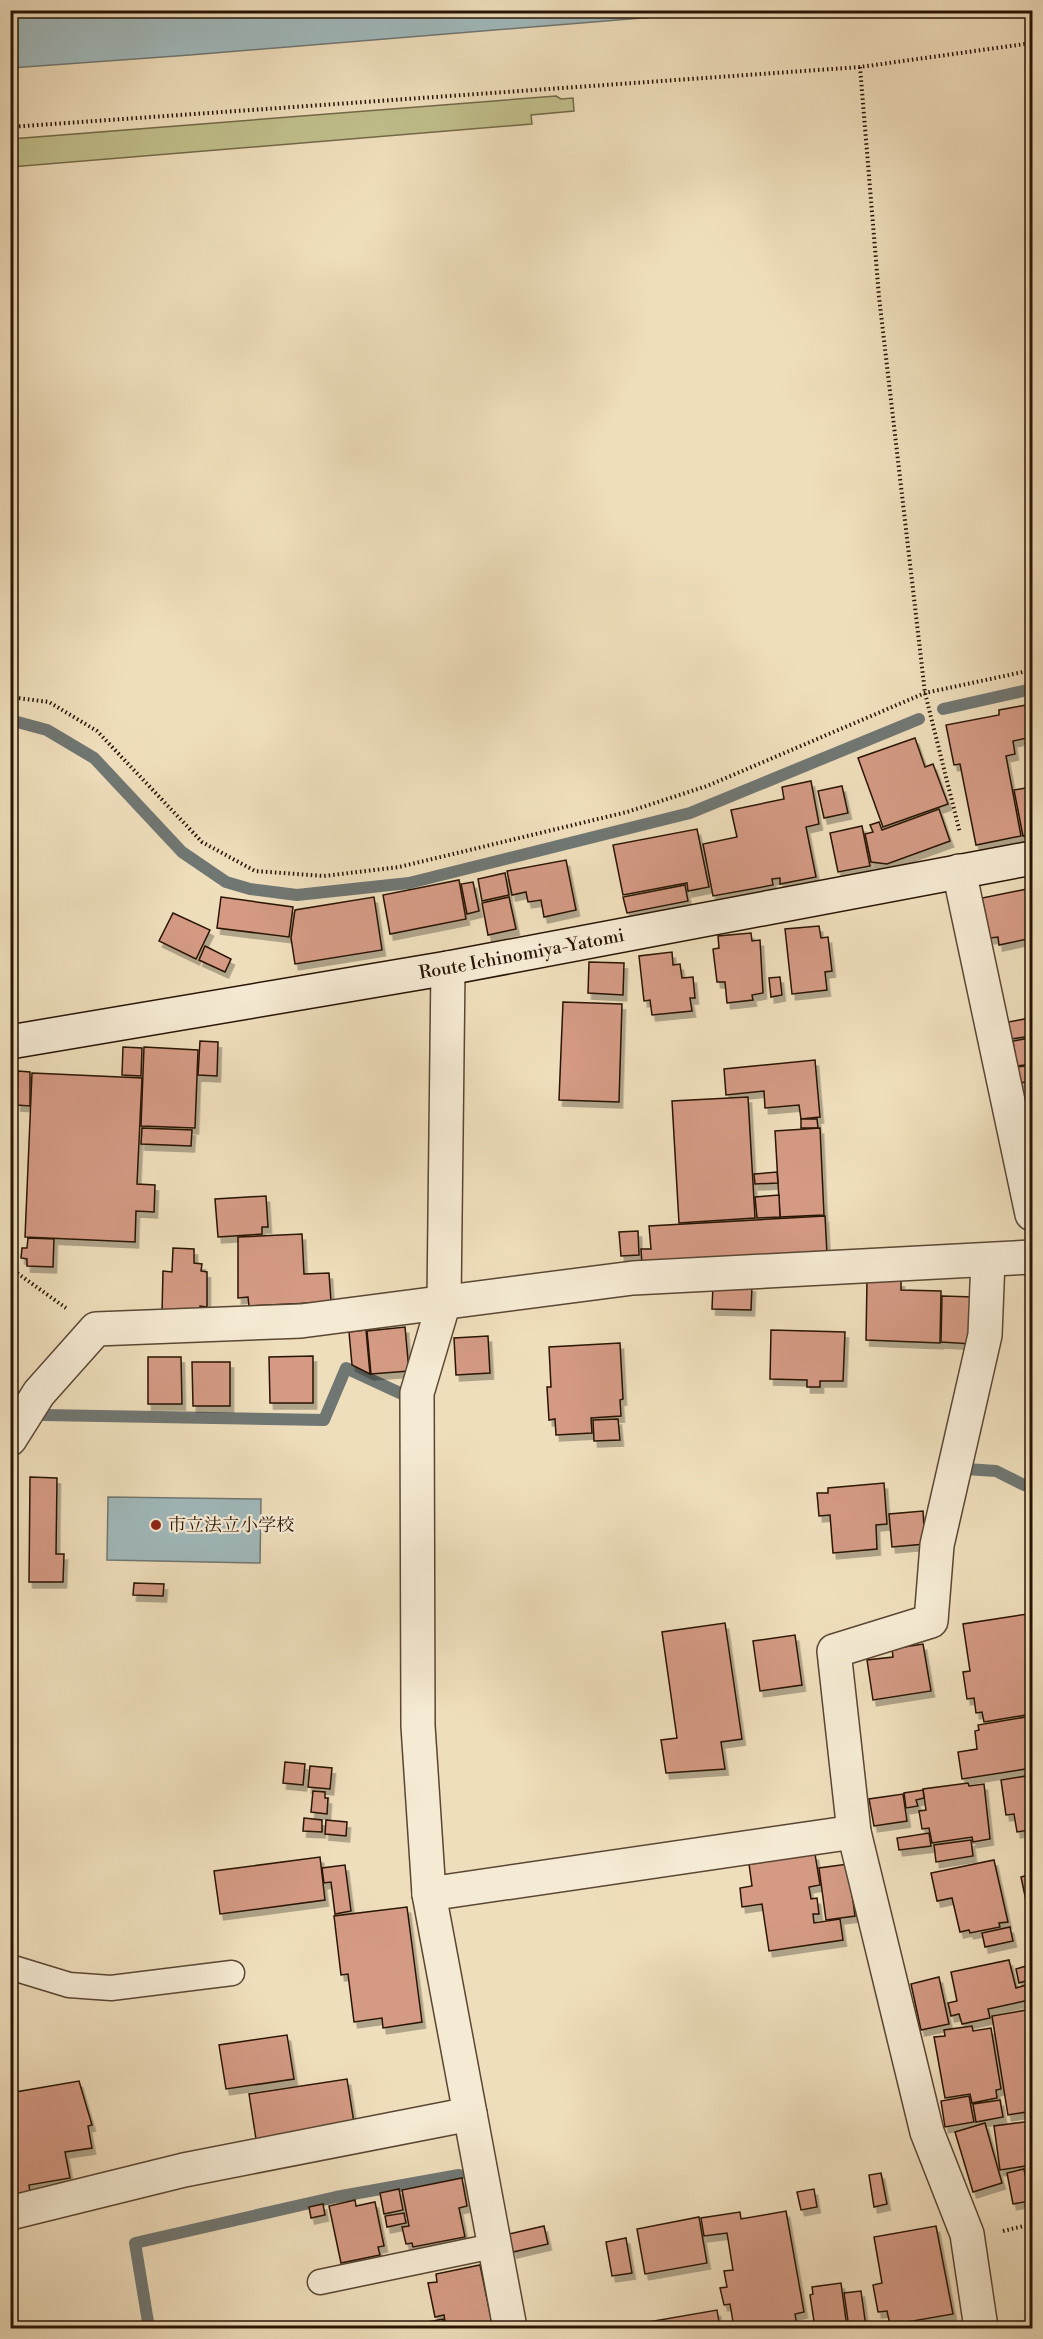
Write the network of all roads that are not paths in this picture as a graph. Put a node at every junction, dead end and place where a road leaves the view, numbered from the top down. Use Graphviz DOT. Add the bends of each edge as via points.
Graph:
graph roads {
  1 [pos="1032,858"];
  2 [pos="964,870"];
  3 [pos="448,968"];
  4 [pos="10,1042"];
  5 [pos="1032,1214"];
  6 [pos="1032,1257"];
  7 [pos="988,1260"];
  8 [pos="444,1302"];
  9 [pos="10,1439"];
  10 [pos="854,1832"];
  11 [pos="429,1894"];
  12 [pos="10,1967"];
  13 [pos="232,1973"];
  14 [pos="470,2114"];
  15 [pos="10,2213"];
  16 [pos="493,2246"];
  17 [pos="320,2282"];
  18 [pos="510,2328"];
  19 [pos="981,2328"];
  1 -- 2 [label="street, Route Ichinomiya-Yatomi"];
  2 -- 3 [label="street, Route Ichinomiya-Yatomi"];
  2 -- 5 [label="street"];
  3 -- 4 [label="street, Route Ichinomiya-Yatomi"];
  3 -- 8 [label="street"];
  6 -- 7 [label="street"];
  7 -- 8 [label="street" via="633,1278"];
  7 -- 10 [label="street" via="985,1335 937,1545 931,1621 834,1651"];
  8 -- 9 [label="street" via="301,1321 96,1329 39,1393"];
  8 -- 11 [label="street" via="417,1393 418,1726"];
  10 -- 11 [label="street"];
  10 -- 19 [label="street" via="927,2132 967,2234"];
  11 -- 14 [label="street"];
  12 -- 13 [label="lane" via="69,1985 111,1988"];
  14 -- 15 [label="street" via="184,2170"];
  14 -- 16 [label="street"];
  16 -- 17 [label="lane"];
  16 -- 18 [label="street"];
}
